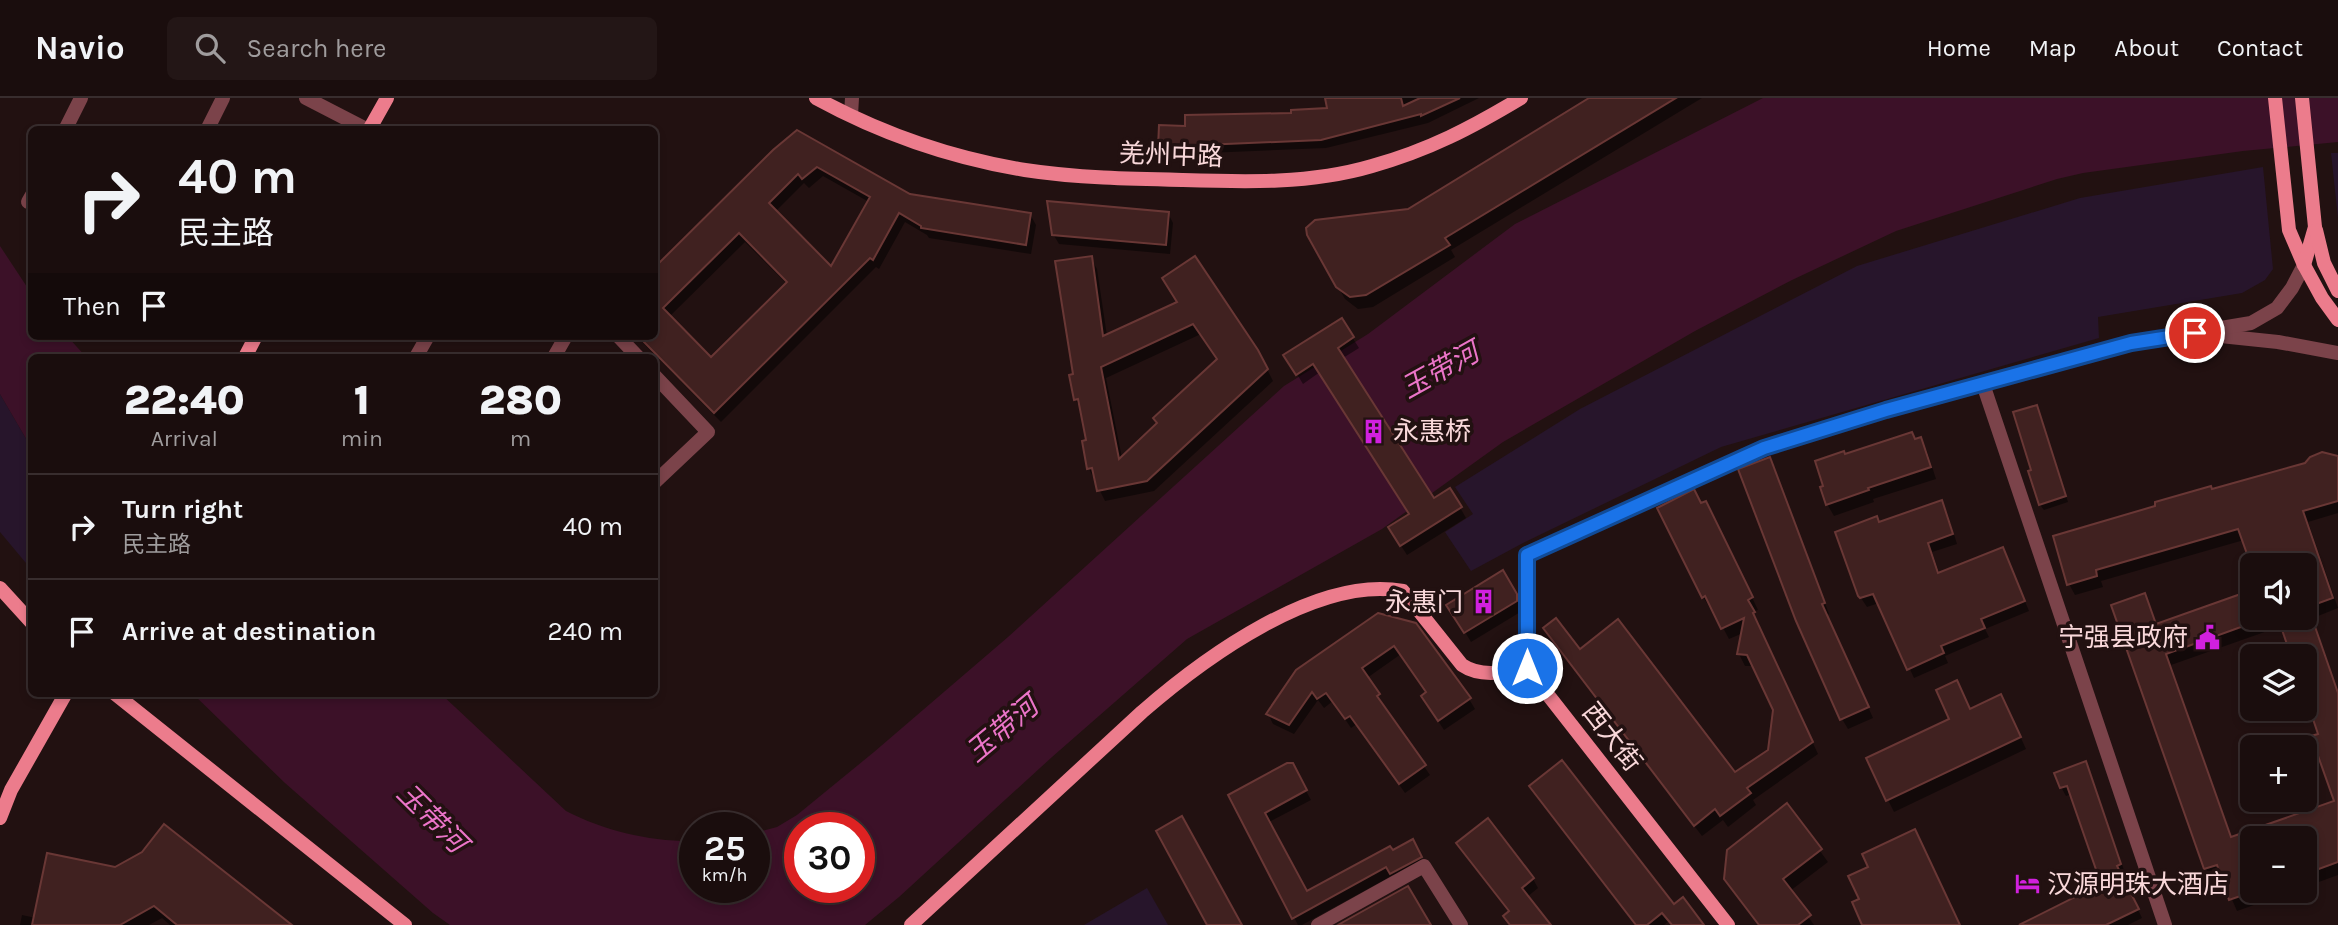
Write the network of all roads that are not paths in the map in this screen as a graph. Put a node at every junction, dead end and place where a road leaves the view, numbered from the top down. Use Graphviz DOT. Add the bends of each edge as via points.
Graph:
graph roads {
  1 [pos="81,98"];
  2 [pos="223,98"];
  3 [pos="306,98"];
  4 [pos="387,98"];
  5 [pos="816,98"];
  6 [pos="852,98"];
  7 [pos="1521,98"];
  8 [pos="2276,98"];
  9 [pos="2302,98"];
  10 [pos="851,115"];
  11 [pos="67,126"];
  12 [pos="209,126"];
  13 [pos="361,126"];
  14 [pos="371,126"];
  15 [pos="2315,227"];
  16 [pos="2304,265"];
  17 [pos="2338,291"];
  18 [pos="2338,320"];
  19 [pos="2195,333"];
  20 [pos="622,340"];
  21 [pos="2338,353"];
  22 [pos="635,354"];
  23 [pos="658,379"];
  24 [pos="1983,384"];
  25 [pos="658,479"];
  26 [pos="0,588"];
  27 [pos="28,618"];
  28 [pos="1527,668"];
  29 [pos="64,697"];
  30 [pos="119,697"];
  31 [pos="0,818"];
  32 [pos="405,925"];
  33 [pos="911,925"];
  34 [pos="1318,925"];
  35 [pos="1461,925"];
  36 [pos="1728,925"];
  37 [pos="2165,925"];
  1 -- 11 [label="street"];
  2 -- 12 [label="street"];
  3 -- 13 [label="street"];
  4 -- 14 [label="street"];
  5 -- 10 [label="street, 羌州中路"];
  6 -- 10 [label="street"];
  7 -- 10 [label="street, 羌州中路" via="1468,130 1418,152 1335,175 1271,181 1154,180 1024,170 954,154"];
  8 -- 16 [label="street" via="2289,230"];
  9 -- 15 [label="street"];
  15 -- 16 [label="street"];
  15 -- 17 [label="street"];
  16 -- 18 [label="street"];
  16 -- 19 [label="street" via="2277,307 2252,323"];
  19 -- 21 [label="street"];
  19 -- 24 [label="street" via="2131,343"];
  20 -- 22 [label="street"];
  23 -- 25 [label="street" via="708,432"];
  24 -- 28 [label="street" via="1764,448 1527,555"];
  24 -- 37 [label="street"];
  26 -- 27 [label="street"];
  28 -- 33 [label="street" via="1499,673 1462,665 1402,591 1370,588 1317,600 1244,637 1168,689"];
  28 -- 36 [label="street, 西大街"];
  29 -- 31 [label="street"];
  30 -- 32 [label="street"];
  34 -- 35 [label="street" via="1424,866"];
}
